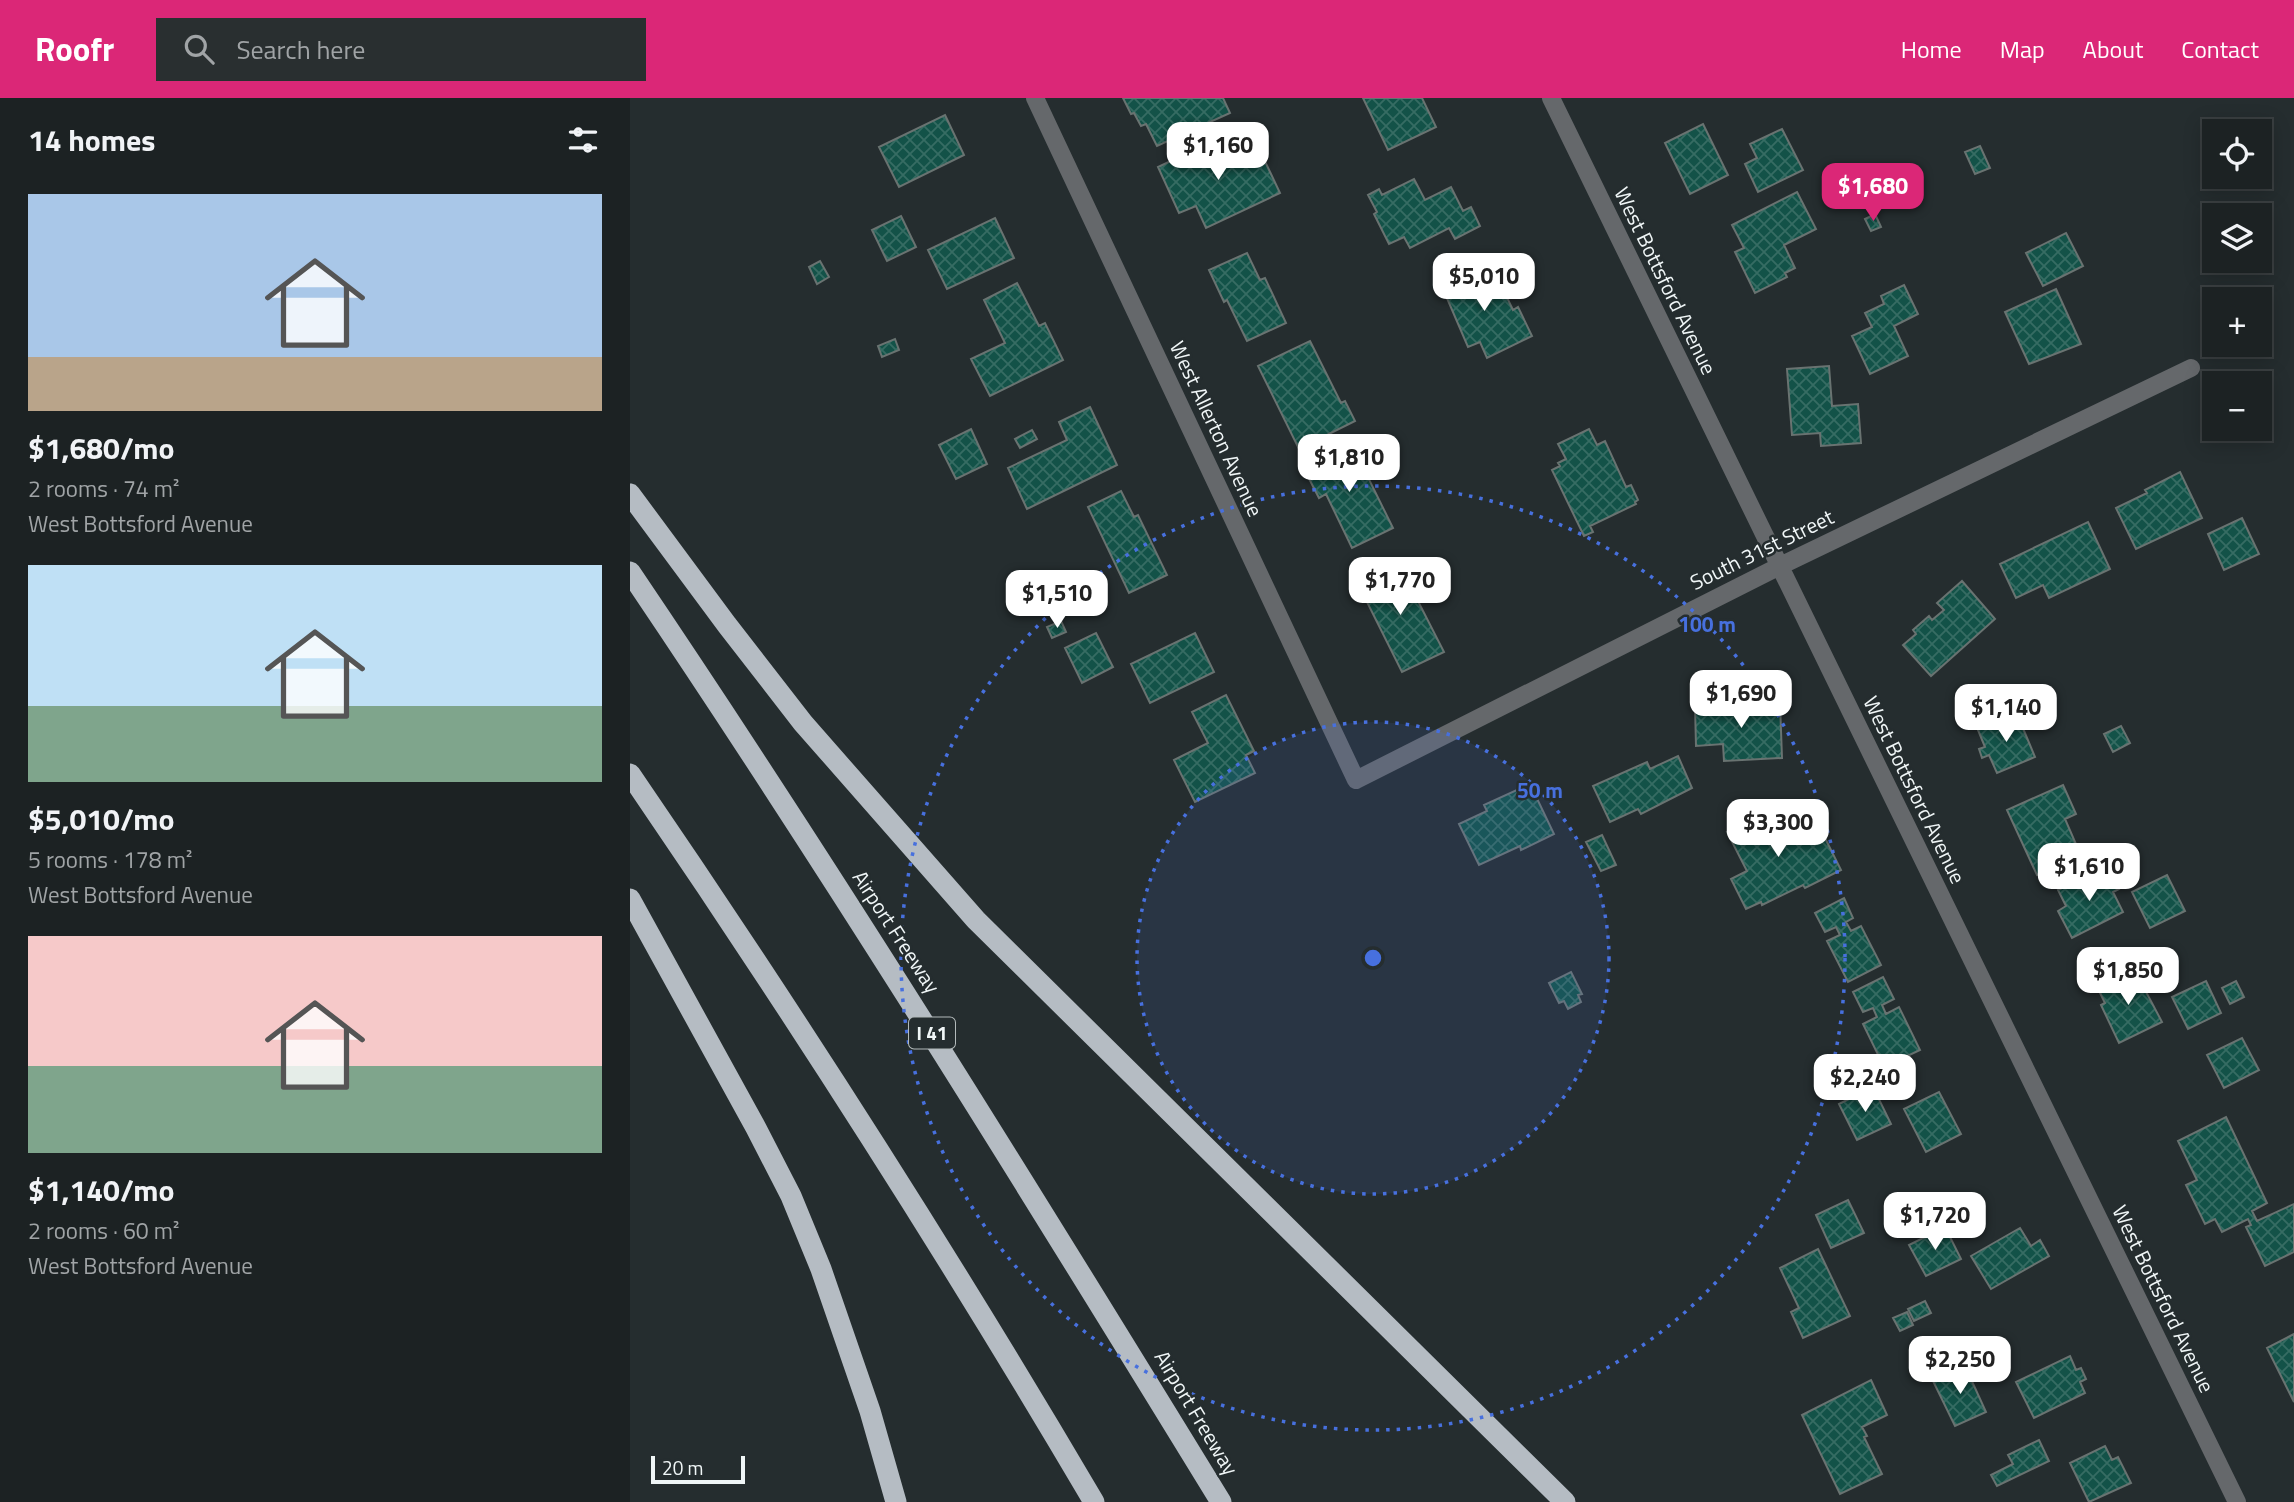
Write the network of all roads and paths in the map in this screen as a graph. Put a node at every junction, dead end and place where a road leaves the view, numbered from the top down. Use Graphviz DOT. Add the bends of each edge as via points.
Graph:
graph roads {
  1 [pos="1035,98"];
  2 [pos="1551,98"];
  3 [pos="2192,368"];
  4 [pos="630,494"];
  5 [pos="1780,566"];
  6 [pos="630,572"];
  7 [pos="630,774"];
  8 [pos="1356,780"];
  9 [pos="630,899"];
  10 [pos="896,1502"];
  11 [pos="1094,1502"];
  12 [pos="1221,1502"];
  13 [pos="1565,1502"];
  14 [pos="2237,1502"];
  1 -- 8 [label="street, West Allerton Avenue"];
  2 -- 5 [label="street, West Bottsford Avenue"];
  3 -- 5 [label="street, South 31st Street"];
  4 -- 13 [label="highway" via="803,723 976,920"];
  5 -- 8 [label="street, South 31st Street"];
  5 -- 14 [label="street, West Bottsford Avenue"];
  6 -- 12 [label="highway, Airport Freeway / I 41" via="756,758 997,1136"];
  7 -- 11 [label="highway" via="846,1096"];
  9 -- 10 [label="highway" via="791,1196 870,1411"];
}
